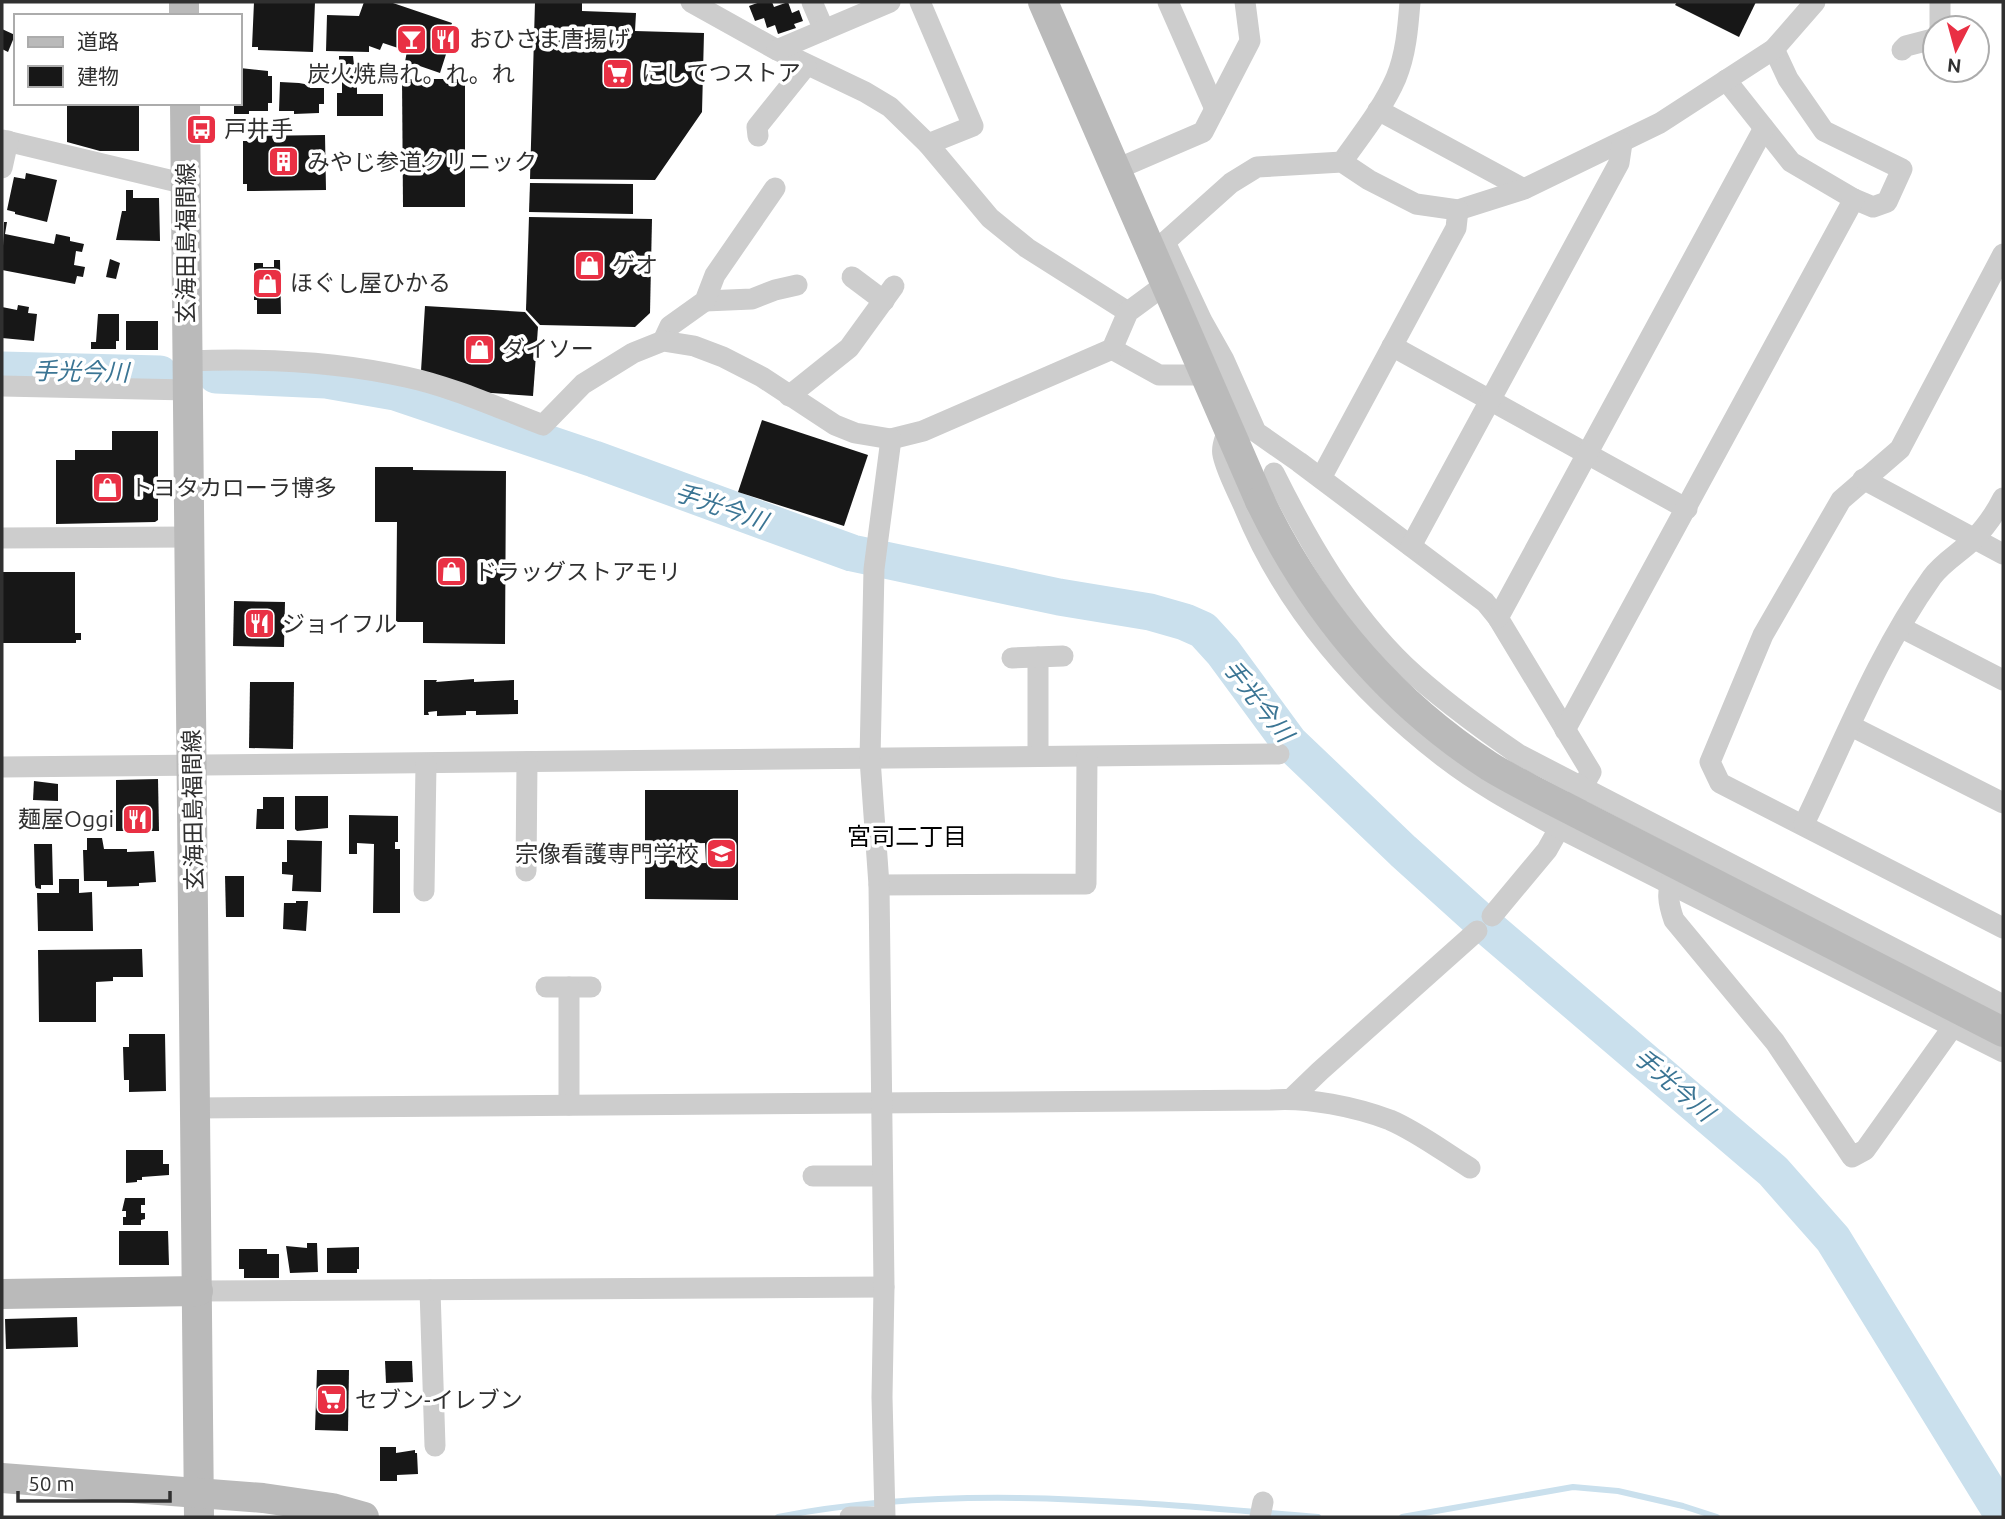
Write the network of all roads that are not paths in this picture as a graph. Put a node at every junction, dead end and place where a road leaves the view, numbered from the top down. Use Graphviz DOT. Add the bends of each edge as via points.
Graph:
graph roads {
  1 [pos="691,2"];
  2 [pos="812,2"];
  3 [pos="890,2"];
  4 [pos="920,2"];
  5 [pos="1043,2"];
  6 [pos="1168,2"];
  7 [pos="1245,2"];
  8 [pos="1410,2"];
  9 [pos="1815,2"];
  10 [pos="824,30"];
  11 [pos="1921,42"];
  12 [pos="1774,48"];
  13 [pos="777,50"];
  14 [pos="1902,50"];
  15 [pos="806,66"];
  16 [pos="1726,80"];
  17 [pos="185,105"];
  18 [pos="1215,109"];
  19 [pos="1378,110"];
  20 [pos="1764,128"];
  21 [pos="758,136"];
  22 [pos="5,141"];
  23 [pos="1622,143"];
  24 [pos="928,144"];
  25 [pos="1342,162"];
  26 [pos="2,168"];
  27 [pos="1117,169"];
  28 [pos="186,184"];
  29 [pos="775,188"];
  30 [pos="1524,189"];
  31 [pos="1854,199"];
  32 [pos="1458,210"];
  33 [pos="1158,245"];
  34 [pos="2003,257"];
  35 [pos="852,278"];
  36 [pos="1166,284"];
  37 [pos="797,285"];
  38 [pos="705,301"];
  39 [pos="1128,312"];
  40 [pos="663,341"];
  41 [pos="1392,346"];
  42 [pos="1112,349"];
  43 [pos="188,361"];
  44 [pos="1205,375"];
  45 [pos="2,386"];
  46 [pos="188,390"];
  47 [pos="789,396"];
  48 [pos="1490,400"];
  49 [pos="1228,429"];
  50 [pos="891,439"];
  51 [pos="1588,454"];
  52 [pos="1299,461"];
  53 [pos="1321,478"];
  54 [pos="1863,479"];
  55 [pos="1262,486"];
  56 [pos="2003,498"];
  57 [pos="1687,509"];
  58 [pos="189,537"];
  59 [pos="2,538"];
  60 [pos="1974,539"];
  61 [pos="1411,546"];
  62 [pos="2003,554"];
  63 [pos="1498,618"];
  64 [pos="1902,628"];
  65 [pos="1063,656"];
  66 [pos="1038,657"];
  67 [pos="1012,658"];
  68 [pos="2003,680"];
  69 [pos="1851,726"];
  70 [pos="1565,730"];
  71 [pos="1279,754"];
  72 [pos="1038,756"];
  73 [pos="1087,757"];
  74 [pos="870,759"];
  75 [pos="527,762"];
  76 [pos="426,764"];
  77 [pos="193,765"];
  78 [pos="2,767"];
  79 [pos="1582,788"];
  80 [pos="2003,803"];
  81 [pos="1804,824"];
  82 [pos="1559,828"];
  83 [pos="1688,843"];
  84 [pos="526,872"];
  85 [pos="1669,884"];
  86 [pos="879,885"];
  87 [pos="424,891"];
  88 [pos="2003,928"];
  89 [pos="547,987"];
  90 [pos="569,987"];
  91 [pos="591,987"];
  92 [pos="2003,1005"];
  93 [pos="1952,1028"];
  94 [pos="2003,1032"];
  95 [pos="2003,1052"];
  96 [pos="1293,1098"];
  97 [pos="881,1103"];
  98 [pos="569,1105"];
  99 [pos="196,1108"];
  100 [pos="1470,1168"];
  101 [pos="813,1176"];
  102 [pos="882,1177"];
  103 [pos="884,1287"];
  104 [pos="430,1290"];
  105 [pos="198,1291"];
  106 [pos="2,1294"];
  107 [pos="435,1446"];
  108 [pos="2,1478"];
  109 [pos="199,1505"];
  110 [pos="364,1517"];
  111 [pos="850,1517"];
  112 [pos="884,1517"];
  1 -- 13 [label="street"];
  2 -- 10 [label="street"];
  3 -- 10 [label="street"];
  4 -- 24 [label="street" via="973,126"];
  5 -- 27 [label="street"];
  6 -- 18 [label="street"];
  7 -- 18 [label="street" via="1250,41"];
  8 -- 19 [label="street" via="1408,34 1396,77"];
  9 -- 12 [label="street"];
  10 -- 13 [label="street"];
  11 -- 14 [label="street"];
  12 -- 16 [label="street"];
  12 -- 31 [label="street" via="1788,79 1824,131 1902,169 1887,202 1873,207"];
  13 -- 15 [label="street"];
  15 -- 21 [label="street" via="757,128"];
  15 -- 24 [label="street" via="890,107"];
  16 -- 20 [label="street"];
  16 -- 23 [label="street"];
  17 -- 28 [label="street, 玄海田島福間線"];
  18 -- 27 [label="street" via="1203,132"];
  19 -- 25 [label="street"];
  19 -- 30 [label="street"];
  20 -- 31 [label="street" via="1791,162"];
  20 -- 51 [label="street"];
  22 -- 26 [label="street"];
  22 -- 28 [label="street"];
  23 -- 30 [label="street"];
  23 -- 48 [label="street" via="1619,163"];
  24 -- 39 [label="street" via="990,218"];
  25 -- 32 [label="street" via="1416,204"];
  25 -- 33 [label="street" via="1258,167 1231,183"];
  27 -- 33 [label="street"];
  28 -- 43 [label="street, 玄海田島福間線"];
  29 -- 38 [label="street" via="715,275"];
  30 -- 32 [label="street"];
  31 -- 57 [label="street"];
  32 -- 41 [label="street" via="1456,228"];
  33 -- 36 [label="street"];
  33 -- 52 [label="street" via="1224,360 1256,432"];
  34 -- 54 [label="street" via="1900,449"];
  35 -- 47 [label="street" via="889,294 849,348"];
  36 -- 39 [label="street"];
  36 -- 44 [label="street"];
  37 -- 38 [label="street" via="752,299"];
  38 -- 40 [label="street" via="670,326"];
  39 -- 42 [label="street"];
  40 -- 43 [label="street" via="633,353 583,384 543,425 432,384 371,370 302,363"];
  40 -- 47 [label="street" via="723,357"];
  41 -- 48 [label="street"];
  41 -- 53 [label="street"];
  42 -- 44 [label="street" via="1159,375"];
  42 -- 50 [label="street" via="923,431"];
  43 -- 46 [label="street, 玄海田島福間線"];
  44 -- 49 [label="street"];
  45 -- 46 [label="street"];
  46 -- 58 [label="street, 玄海田島福間線"];
  47 -- 50 [label="street" via="835,425"];
  48 -- 51 [label="street"];
  48 -- 61 [label="street"];
  49 -- 55 [label="street"];
  49 -- 82 [label="street" via="1222,453 1261,548 1303,614 1348,670 1447,760"];
  50 -- 74 [label="street" via="876,559"];
  51 -- 57 [label="street"];
  51 -- 63 [label="street"];
  52 -- 53 [label="street"];
  52 -- 55 [label="street"];
  53 -- 61 [label="street"];
  54 -- 60 [label="street"];
  54 -- 81 [label="street" via="1841,500 1763,635 1710,762 1720,783"];
  55 -- 79 [label="street" via="1305,535 1365,622 1404,665 1460,714 1518,754"];
  55 -- 94 [label="street, bridge" via="1279,541 1309,590 1395,692 1442,733 1541,794"];
  56 -- 60 [label="street"];
  57 -- 70 [label="street"];
  58 -- 59 [label="street"];
  58 -- 77 [label="street, 玄海田島福間線"];
  60 -- 62 [label="street"];
  60 -- 64 [label="street" via="1934,575"];
  61 -- 63 [label="street" via="1485,602"];
  63 -- 70 [label="street"];
  64 -- 68 [label="street"];
  64 -- 69 [label="street" via="1864,693"];
  65 -- 66 [label="street"];
  66 -- 67 [label="street"];
  66 -- 72 [label="street"];
  69 -- 80 [label="street"];
  69 -- 81 [label="street"];
  70 -- 79 [label="street" via="1591,772"];
  71 -- 73 [label="street"];
  72 -- 73 [label="street"];
  72 -- 74 [label="street"];
  73 -- 86 [label="street" via="1086,884"];
  74 -- 75 [label="street"];
  74 -- 86 [label="street"];
  75 -- 76 [label="street"];
  75 -- 84 [label="street"];
  76 -- 77 [label="street"];
  76 -- 87 [label="street"];
  77 -- 78 [label="street"];
  77 -- 99 [label="street, 玄海田島福間線"];
  79 -- 82 [label="street"];
  79 -- 83 [label="street"];
  81 -- 88 [label="street"];
  82 -- 85 [label="street"];
  82 -- 96 [label="street" via="1547,850 1484,924"];
  83 -- 85 [label="street"];
  83 -- 92 [label="street"];
  85 -- 93 [label="street"];
  85 -- 93 [label="street" via="1668,904 1674,920 1775,1042 1852,1157 1865,1150"];
  86 -- 97 [label="street"];
  89 -- 90 [label="street"];
  90 -- 91 [label="street"];
  90 -- 98 [label="street"];
  93 -- 95 [label="street"];
  96 -- 97 [label="street"];
  96 -- 100 [label="street" via="1390,1120"];
  97 -- 98 [label="street"];
  97 -- 102 [label="street"];
  98 -- 99 [label="street"];
  99 -- 105 [label="street, 玄海田島福間線"];
  101 -- 102 [label="street"];
  102 -- 103 [label="street"];
  103 -- 104 [label="street"];
  103 -- 112 [label="street"];
  104 -- 105 [label="street"];
  104 -- 107 [label="street"];
  105 -- 106 [label="street"];
  105 -- 109 [label="street, 玄海田島福間線"];
  108 -- 109 [label="street"];
  109 -- 110 [label="street" via="263,1498"];
  111 -- 112 [label="street"];
}
